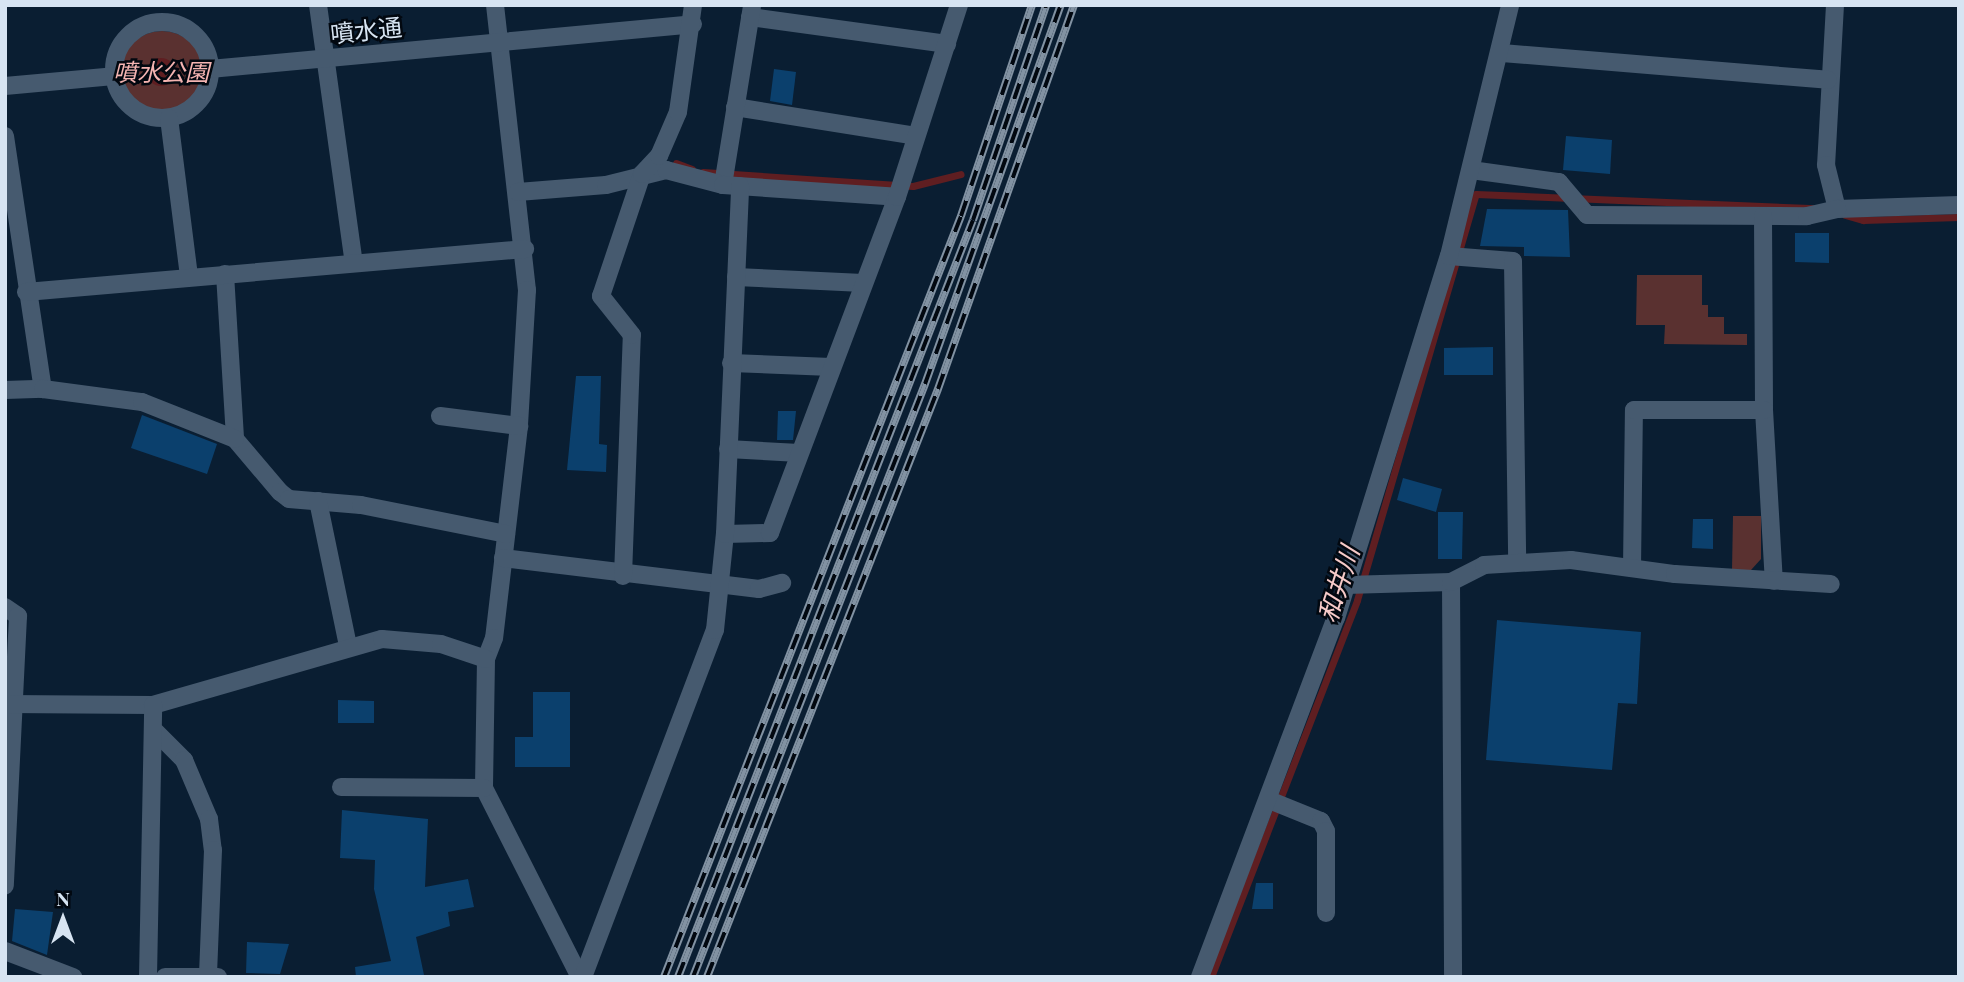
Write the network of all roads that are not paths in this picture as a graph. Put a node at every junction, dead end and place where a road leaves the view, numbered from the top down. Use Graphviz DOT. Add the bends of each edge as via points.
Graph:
graph roads {
  1 [pos="318,5"];
  2 [pos="495,5"];
  3 [pos="693,5"];
  4 [pos="959,5"];
  5 [pos="1510,5"];
  6 [pos="1835,5"];
  7 [pos="751,11"];
  8 [pos="154,14"];
  9 [pos="694,24"];
  10 [pos="500,42"];
  11 [pos="947,44"];
  12 [pos="1502,53"];
  13 [pos="325,59"];
  14 [pos="210,69"];
  15 [pos="114,75"];
  16 [pos="1828,80"];
  17 [pos="5,86"];
  18 [pos="735,107"];
  19 [pos="169,118"];
  20 [pos="5,136"];
  21 [pos="916,136"];
  22 [pos="1471,170"];
  23 [pos="642,174"];
  24 [pos="731,186"];
  25 [pos="517,192"];
  26 [pos="897,197"];
  27 [pos="1959,205"];
  28 [pos="1827,211"];
  29 [pos="1763,216"];
  30 [pos="525,249"];
  31 [pos="1448,257"];
  32 [pos="354,263"];
  33 [pos="225,274"];
  34 [pos="189,276"];
  35 [pos="736,277"];
  36 [pos="863,283"];
  37 [pos="26,292"];
  38 [pos="731,363"];
  39 [pos="831,367"];
  40 [pos="43,388"];
  41 [pos="5,390"];
  42 [pos="1764,410"];
  43 [pos="440,416"];
  44 [pos="519,426"];
  45 [pos="235,439"];
  46 [pos="728,450"];
  47 [pos="799,453"];
  48 [pos="318,501"];
  49 [pos="506,534"];
  50 [pos="725,534"];
  51 [pos="503,558"];
  52 [pos="1517,562"];
  53 [pos="1632,568"];
  54 [pos="622,576"];
  55 [pos="1774,581"];
  56 [pos="1451,582"];
  57 [pos="782,583"];
  58 [pos="719,584"];
  59 [pos="1832,584"];
  60 [pos="1346,585"];
  61 [pos="5,607"];
  62 [pos="348,646"];
  63 [pos="486,659"];
  64 [pos="10,705"];
  65 [pos="153,705"];
  66 [pos="156,732"];
  67 [pos="341,787"];
  68 [pos="484,789"];
  69 [pos="1269,800"];
  70 [pos="5,886"];
  71 [pos="1326,913"];
  72 [pos="5,951"];
  73 [pos="214,976"];
  74 [pos="73,977"];
  75 [pos="148,977"];
  76 [pos="165,977"];
  77 [pos="582,977"];
  78 [pos="1200,977"];
  79 [pos="1453,977"];
  1 -- 13 [label="street"];
  2 -- 10 [label="street"];
  3 -- 9 [label="street"];
  4 -- 11 [label="street"];
  5 -- 12 [label="street"];
  6 -- 16 [label="street"];
  7 -- 11 [label="street"];
  7 -- 18 [label="street"];
  8 -- 14 [label="street" via="193,34 207,53"];
  8 -- 15 [label="street" via="129,35 114,60"];
  9 -- 10 [label="street, 噴水通"];
  9 -- 23 [label="street" via="678,112 659,156"];
  10 -- 13 [label="street, 噴水通"];
  10 -- 25 [label="street"];
  11 -- 21 [label="street"];
  12 -- 16 [label="street"];
  12 -- 22 [label="street"];
  13 -- 14 [label="street, 噴水通"];
  13 -- 32 [label="street"];
  14 -- 19 [label="street" via="198,101"];
  15 -- 17 [label="street"];
  15 -- 19 [label="street" via="132,108"];
  16 -- 28 [label="street"];
  18 -- 21 [label="street"];
  18 -- 24 [label="street"];
  19 -- 34 [label="street"];
  20 -- 37 [label="street"];
  21 -- 26 [label="street"];
  22 -- 29 [label="street" via="1559,182 1587,215"];
  22 -- 31 [label="street"];
  23 -- 24 [label="street" via="666,170"];
  23 -- 25 [label="street" via="606,185"];
  23 -- 54 [label="street" via="601,296 632,335"];
  24 -- 26 [label="street"];
  24 -- 35 [label="street"];
  25 -- 30 [label="street"];
  26 -- 36 [label="street"];
  27 -- 28 [label="street"];
  28 -- 29 [label="street"];
  29 -- 42 [label="street"];
  30 -- 32 [label="street"];
  30 -- 44 [label="street"];
  31 -- 52 [label="street" via="1513,261"];
  31 -- 60 [label="street"];
  32 -- 33 [label="street"];
  33 -- 34 [label="street"];
  33 -- 45 [label="street"];
  34 -- 37 [label="street"];
  35 -- 36 [label="street"];
  35 -- 38 [label="street"];
  36 -- 39 [label="street"];
  37 -- 40 [label="street"];
  38 -- 39 [label="street"];
  38 -- 46 [label="street"];
  39 -- 47 [label="street"];
  40 -- 41 [label="street"];
  40 -- 45 [label="street" via="142,402"];
  42 -- 53 [label="street" via="1634,410"];
  42 -- 55 [label="street"];
  43 -- 44 [label="street"];
  44 -- 49 [label="street"];
  45 -- 48 [label="street" via="289,499"];
  46 -- 47 [label="street"];
  46 -- 50 [label="street"];
  47 -- 50 [label="street" via="770,533"];
  48 -- 49 [label="street"];
  48 -- 62 [label="street"];
  49 -- 51 [label="street"];
  50 -- 58 [label="street"];
  51 -- 54 [label="street"];
  51 -- 63 [label="street" via="494,638"];
  52 -- 53 [label="street" via="1571,560"];
  52 -- 56 [label="street" via="1485,565"];
  53 -- 55 [label="street"];
  54 -- 58 [label="street"];
  55 -- 59 [label="street"];
  56 -- 60 [label="street"];
  56 -- 79 [label="street"];
  57 -- 58 [label="street" via="759,589"];
  58 -- 77 [label="street" via="715,630"];
  60 -- 69 [label="street"];
  61 -- 64 [label="street" via="18,616"];
  62 -- 63 [label="street" via="412,639"];
  62 -- 65 [label="street"];
  63 -- 68 [label="street"];
  64 -- 65 [label="street"];
  64 -- 70 [label="street"];
  65 -- 66 [label="street"];
  66 -- 73 [label="street" via="184,760 209,819"];
  66 -- 75 [label="street"];
  67 -- 68 [label="street"];
  68 -- 77 [label="street"];
  69 -- 71 [label="street" via="1321,821 1326,831"];
  69 -- 78 [label="street"];
  72 -- 74 [label="street"];
  73 -- 76 [label="street"];
}
